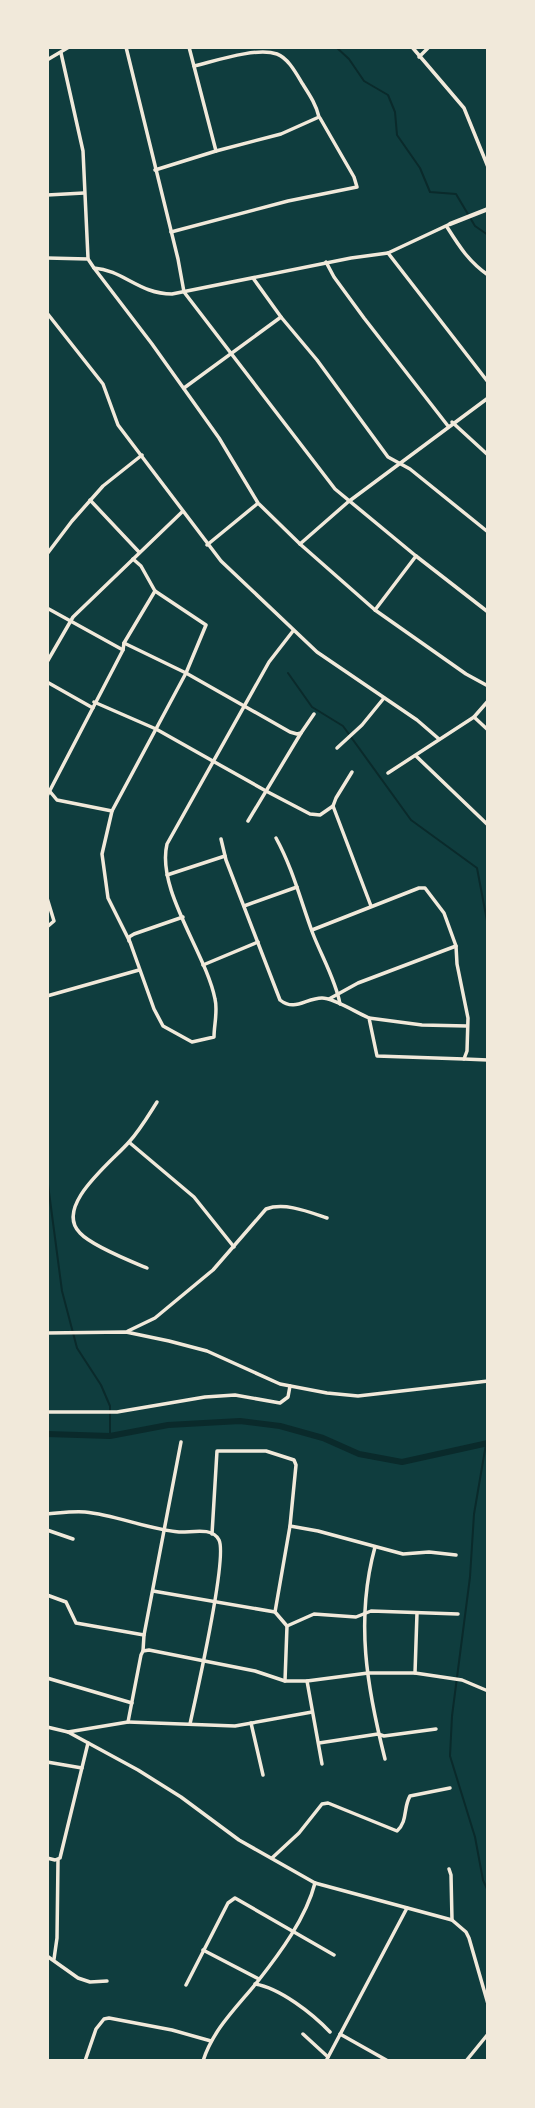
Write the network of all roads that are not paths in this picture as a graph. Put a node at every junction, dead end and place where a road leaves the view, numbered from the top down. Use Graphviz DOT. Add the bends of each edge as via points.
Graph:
graph roads {
  1 [pos="68,47"];
  2 [pos="126,47"];
  3 [pos="190,47"];
  4 [pos="275,47"];
  5 [pos="412,47"];
  6 [pos="429,47"];
  7 [pos="61,53"];
  8 [pos="277,54"];
  9 [pos="419,57"];
  10 [pos="47,60"];
  11 [pos="194,66"];
  12 [pos="319,117"];
  13 [pos="216,150"];
  14 [pos="488,167"];
  15 [pos="155,170"];
  16 [pos="84,193"];
  17 [pos="47,195"];
  18 [pos="488,209"];
  19 [pos="448,225"];
  20 [pos="171,232"];
  21 [pos="388,253"];
  22 [pos="47,258"];
  23 [pos="88,259"];
  24 [pos="326,262"];
  25 [pos="94,268"];
  26 [pos="488,275"];
  27 [pos="253,278"];
  28 [pos="184,292"];
  29 [pos="47,313"];
  30 [pos="281,317"];
  31 [pos="232,354"];
  32 [pos="488,382"];
  33 [pos="184,388"];
  34 [pos="488,398"];
  35 [pos="450,424"];
  36 [pos="142,455"];
  37 [pos="488,455"];
  38 [pos="399,465"];
  39 [pos="90,499"];
  40 [pos="348,502"];
  41 [pos="258,503"];
  42 [pos="182,512"];
  43 [pos="488,532"];
  44 [pos="47,542"];
  45 [pos="207,544"];
  46 [pos="300,544"];
  47 [pos="53,546"];
  48 [pos="139,552"];
  49 [pos="47,554"];
  50 [pos="416,556"];
  51 [pos="133,559"];
  52 [pos="155,590"];
  53 [pos="47,608"];
  54 [pos="375,610"];
  55 [pos="488,612"];
  56 [pos="70,620"];
  57 [pos="293,631"];
  58 [pos="124,643"];
  59 [pos="123,650"];
  60 [pos="47,662"];
  61 [pos="186,673"];
  62 [pos="47,682"];
  63 [pos="488,687"];
  64 [pos="384,698"];
  65 [pos="488,701"];
  66 [pos="94,702"];
  67 [pos="246,706"];
  68 [pos="93,708"];
  69 [pos="314,714"];
  70 [pos="474,717"];
  71 [pos="156,729"];
  72 [pos="488,730"];
  73 [pos="301,733"];
  74 [pos="439,738"];
  75 [pos="337,748"];
  76 [pos="415,756"];
  77 [pos="213,761"];
  78 [pos="352,772"];
  79 [pos="387,773"];
  80 [pos="49,789"];
  81 [pos="266,792"];
  82 [pos="47,796"];
  83 [pos="333,806"];
  84 [pos="112,811"];
  85 [pos="248,821"];
  86 [pos="488,825"];
  87 [pos="276,838"];
  88 [pos="221,839"];
  89 [pos="225,856"];
  90 [pos="167,875"];
  91 [pos="297,887"];
  92 [pos="47,898"];
  93 [pos="244,906"];
  94 [pos="370,906"];
  95 [pos="183,917"];
  96 [pos="47,927"];
  97 [pos="312,930"];
  98 [pos="130,942"];
  99 [pos="258,942"];
  100 [pos="456,946"];
  101 [pos="203,965"];
  102 [pos="139,970"];
  103 [pos="338,992"];
  104 [pos="47,996"];
  105 [pos="329,999"];
  106 [pos="340,1004"];
  107 [pos="369,1018"];
  108 [pos="467,1026"];
  109 [pos="464,1059"];
  110 [pos="488,1060"];
  111 [pos="157,1102"];
  112 [pos="129,1142"];
  113 [pos="327,1218"];
  114 [pos="234,1248"];
  115 [pos="147,1268"];
  116 [pos="126,1332"];
  117 [pos="47,1334"];
  118 [pos="488,1381"];
  119 [pos="290,1386"];
  120 [pos="47,1412"];
  121 [pos="181,1442"];
  122 [pos="47,1514"];
  123 [pos="290,1526"];
  124 [pos="165,1529"];
  125 [pos="47,1530"];
  126 [pos="212,1534"];
  127 [pos="73,1539"];
  128 [pos="375,1547"];
  129 [pos="456,1555"];
  130 [pos="153,1591"];
  131 [pos="47,1595"];
  132 [pos="215,1601"];
  133 [pos="275,1612"];
  134 [pos="365,1613"];
  135 [pos="417,1613"];
  136 [pos="458,1614"];
  137 [pos="287,1626"];
  138 [pos="144,1635"];
  139 [pos="143,1651"];
  140 [pos="202,1662"];
  141 [pos="415,1672"];
  142 [pos="368,1673"];
  143 [pos="47,1678"];
  144 [pos="285,1681"];
  145 [pos="307,1681"];
  146 [pos="488,1690"];
  147 [pos="132,1703"];
  148 [pos="312,1712"];
  149 [pos="128,1722"];
  150 [pos="251,1723"];
  151 [pos="190,1724"];
  152 [pos="47,1727"];
  153 [pos="436,1729"];
  154 [pos="68,1732"];
  155 [pos="379,1734"];
  156 [pos="88,1743"];
  157 [pos="319,1743"];
  158 [pos="385,1759"];
  159 [pos="47,1762"];
  160 [pos="322,1764"];
  161 [pos="82,1768"];
  162 [pos="263,1775"];
  163 [pos="450,1788"];
  164 [pos="47,1858"];
  165 [pos="272,1858"];
  166 [pos="58,1860"];
  167 [pos="449,1869"];
  168 [pos="315,1883"];
  169 [pos="407,1907"];
  170 [pos="452,1920"];
  171 [pos="291,1933"];
  172 [pos="203,1950"];
  173 [pos="334,1955"];
  174 [pos="47,1956"];
  175 [pos="54,1959"];
  176 [pos="259,1979"];
  177 [pos="107,1981"];
  178 [pos="255,1984"];
  179 [pos="186,1985"];
  180 [pos="488,2004"];
  181 [pos="330,2032"];
  182 [pos="303,2034"];
  183 [pos="340,2034"];
  184 [pos="488,2034"];
  185 [pos="211,2041"];
  186 [pos="327,2059"];
  187 [pos="85,2061"];
  188 [pos="203,2061"];
  189 [pos="388,2061"];
  190 [pos="466,2061"];
  1 -- 7 [label="street"];
  2 -- 15 [label="street"];
  3 -- 11 [label="street"];
  4 -- 8 [label="street"];
  5 -- 9 [label="street"];
  6 -- 9 [label="street"];
  7 -- 10 [label="street"];
  7 -- 16 [label="street" via="83,151"];
  8 -- 11 [label="street"];
  8 -- 12 [label="street" via="296,73"];
  9 -- 14 [label="street" via="464,108"];
  11 -- 13 [label="street"];
  12 -- 13 [label="street" via="281,134"];
  12 -- 20 [label="street" via="357,187"];
  13 -- 15 [label="street"];
  15 -- 20 [label="street"];
  16 -- 17 [label="street"];
  16 -- 23 [label="street"];
  18 -- 19 [label="street"];
  19 -- 21 [label="street"];
  19 -- 26 [label="street" via="462,251"];
  20 -- 28 [label="street"];
  21 -- 24 [label="street"];
  21 -- 32 [label="street"];
  22 -- 23 [label="street"];
  23 -- 25 [label="street"];
  24 -- 27 [label="street"];
  24 -- 35 [label="street" via="364,318"];
  25 -- 28 [label="street" via="109,269 152,293"];
  25 -- 33 [label="street"];
  27 -- 28 [label="street"];
  27 -- 30 [label="street"];
  28 -- 31 [label="street"];
  29 -- 36 [label="street" via="103,384 118,425"];
  30 -- 31 [label="street"];
  30 -- 38 [label="street" via="388,457"];
  31 -- 33 [label="street"];
  31 -- 40 [label="street"];
  33 -- 41 [label="street"];
  34 -- 35 [label="street"];
  35 -- 37 [label="street"];
  35 -- 38 [label="street"];
  36 -- 39 [label="street"];
  36 -- 42 [label="street"];
  38 -- 40 [label="street"];
  38 -- 43 [label="street"];
  39 -- 47 [label="street"];
  39 -- 48 [label="street"];
  40 -- 46 [label="street"];
  40 -- 50 [label="street"];
  41 -- 45 [label="street"];
  41 -- 46 [label="street"];
  42 -- 45 [label="street"];
  42 -- 48 [label="street"];
  44 -- 47 [label="street"];
  45 -- 57 [label="street"];
  46 -- 54 [label="street"];
  47 -- 49 [label="street"];
  48 -- 51 [label="street"];
  50 -- 54 [label="street"];
  50 -- 55 [label="street"];
  51 -- 52 [label="street"];
  51 -- 56 [label="street"];
  52 -- 58 [label="street"];
  52 -- 61 [label="street" via="206,625"];
  53 -- 56 [label="street"];
  54 -- 63 [label="street"];
  56 -- 59 [label="street"];
  56 -- 60 [label="street"];
  57 -- 64 [label="street"];
  57 -- 67 [label="street" via="275,652"];
  58 -- 59 [label="street"];
  58 -- 61 [label="street"];
  59 -- 66 [label="street"];
  61 -- 67 [label="street"];
  61 -- 71 [label="street"];
  62 -- 68 [label="street"];
  64 -- 74 [label="street"];
  64 -- 75 [label="street"];
  65 -- 70 [label="street"];
  66 -- 68 [label="street"];
  66 -- 71 [label="street"];
  67 -- 73 [label="street" via="290,732"];
  67 -- 77 [label="street"];
  68 -- 80 [label="street"];
  69 -- 73 [label="street"];
  70 -- 72 [label="street"];
  70 -- 74 [label="street"];
  71 -- 77 [label="street"];
  71 -- 84 [label="street"];
  73 -- 81 [label="street"];
  74 -- 76 [label="street"];
  76 -- 79 [label="street"];
  76 -- 86 [label="street"];
  77 -- 81 [label="street"];
  77 -- 90 [label="street" via="167,845"];
  78 -- 83 [label="street"];
  80 -- 82 [label="street"];
  80 -- 84 [label="street" via="57,800"];
  81 -- 83 [label="street" via="310,814"];
  81 -- 85 [label="street"];
  83 -- 94 [label="street"];
  84 -- 98 [label="street" via="104,841 103,873 108,898"];
  87 -- 91 [label="street"];
  88 -- 89 [label="street"];
  89 -- 90 [label="street"];
  89 -- 93 [label="street"];
  90 -- 95 [label="street"];
  91 -- 93 [label="street"];
  91 -- 97 [label="street"];
  92 -- 96 [label="street" via="54,921"];
  93 -- 99 [label="street"];
  94 -- 97 [label="street"];
  94 -- 100 [label="street" via="425,888 444,913"];
  95 -- 98 [label="street" via="134,933"];
  95 -- 101 [label="street"];
  97 -- 103 [label="street"];
  98 -- 102 [label="street"];
  99 -- 101 [label="street"];
  99 -- 105 [label="street" via="280,1000 299,1005"];
  100 -- 103 [label="street"];
  100 -- 108 [label="street"];
  101 -- 102 [label="street" via="216,1015 214,1037 199,1042 163,1026"];
  102 -- 104 [label="street"];
  103 -- 105 [label="street"];
  103 -- 106 [label="street"];
  105 -- 106 [label="street"];
  106 -- 107 [label="street"];
  107 -- 108 [label="street"];
  107 -- 109 [label="street" via="377,1056"];
  108 -- 109 [label="street"];
  109 -- 110 [label="street"];
  111 -- 112 [label="street"];
  112 -- 114 [label="street" via="194,1197"];
  112 -- 115 [label="street" via="80,1194 72,1217 79,1233"];
  113 -- 114 [label="street" via="271,1207"];
  114 -- 116 [label="street" via="155,1318"];
  116 -- 117 [label="street"];
  116 -- 119 [label="street" via="207,1350"];
  118 -- 119 [label="street" via="358,1396"];
  119 -- 120 [label="street" via="288,1397 280,1403 235,1395 117,1412"];
  121 -- 124 [label="street"];
  122 -- 124 [label="street" via="94,1513"];
  123 -- 126 [label="street" via="294,1460 266,1451 220,1450 216,1453"];
  123 -- 128 [label="street"];
  123 -- 133 [label="street"];
  124 -- 126 [label="street"];
  124 -- 130 [label="street"];
  125 -- 127 [label="street"];
  126 -- 132 [label="street" via="219,1540 220,1551"];
  128 -- 129 [label="street" via="403,1554"];
  128 -- 134 [label="street"];
  130 -- 132 [label="street"];
  130 -- 138 [label="street"];
  131 -- 138 [label="street" via="65,1602 76,1623"];
  132 -- 133 [label="street"];
  132 -- 140 [label="street"];
  133 -- 137 [label="street"];
  134 -- 135 [label="street"];
  134 -- 137 [label="street" via="356,1617 314,1614"];
  134 -- 142 [label="street"];
  135 -- 136 [label="street"];
  135 -- 141 [label="street"];
  137 -- 144 [label="street"];
  138 -- 139 [label="street"];
  139 -- 140 [label="street"];
  139 -- 147 [label="street"];
  140 -- 144 [label="street"];
  140 -- 151 [label="street"];
  141 -- 142 [label="street"];
  141 -- 146 [label="street" via="463,1680"];
  142 -- 145 [label="street"];
  142 -- 155 [label="street"];
  143 -- 147 [label="street"];
  144 -- 145 [label="street"];
  145 -- 148 [label="street"];
  147 -- 149 [label="street"];
  148 -- 150 [label="street"];
  148 -- 157 [label="street"];
  149 -- 151 [label="street"];
  149 -- 154 [label="street"];
  150 -- 151 [label="street"];
  150 -- 162 [label="street"];
  152 -- 154 [label="street"];
  153 -- 155 [label="street"];
  154 -- 156 [label="street"];
  155 -- 157 [label="street"];
  155 -- 158 [label="street"];
  156 -- 161 [label="street"];
  156 -- 165 [label="street" via="138,1770"];
  157 -- 160 [label="street"];
  159 -- 161 [label="street"];
  161 -- 166 [label="street"];
  163 -- 165 [label="street" via="410,1796 397,1831 322,1804"];
  164 -- 166 [label="street"];
  165 -- 168 [label="street"];
  166 -- 175 [label="street"];
  167 -- 170 [label="street"];
  168 -- 169 [label="street"];
  168 -- 171 [label="street"];
  169 -- 170 [label="street"];
  169 -- 183 [label="street"];
  170 -- 180 [label="street" via="469,1938"];
  171 -- 172 [label="street" via="235,1898"];
  171 -- 173 [label="street"];
  171 -- 176 [label="street"];
  172 -- 176 [label="street"];
  172 -- 179 [label="street"];
  174 -- 175 [label="street"];
  175 -- 177 [label="street" via="78,1978"];
  176 -- 178 [label="street"];
  178 -- 181 [label="street" via="312,2013"];
  178 -- 185 [label="street"];
  182 -- 186 [label="street"];
  183 -- 186 [label="street"];
  183 -- 189 [label="street"];
  184 -- 190 [label="street"];
  185 -- 187 [label="street" via="109,2018 96,2029"];
  185 -- 188 [label="street"];
}
